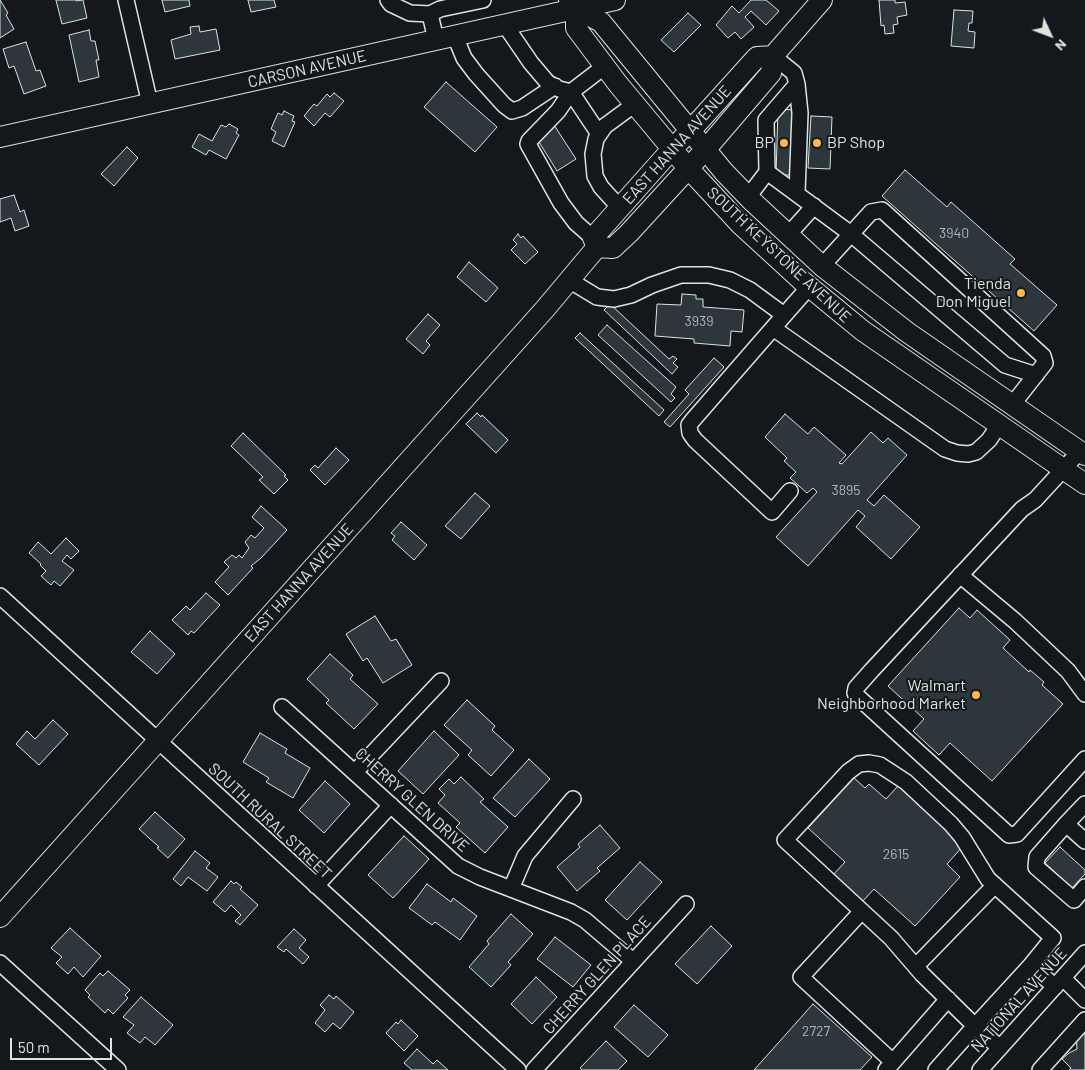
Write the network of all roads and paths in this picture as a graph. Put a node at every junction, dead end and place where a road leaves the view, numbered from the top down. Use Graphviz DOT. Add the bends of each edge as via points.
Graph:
graph roads {
  1 [pos="126,0"];
  2 [pos="388,0"];
  3 [pos="483,0"];
  4 [pos="615,0"];
  5 [pos="822,0"];
  6 [pos="573,4"];
  7 [pos="430,14"];
  8 [pos="505,25"];
  9 [pos="445,38"];
  10 [pos="773,56"];
  11 [pos="605,66"];
  12 [pos="797,84"];
  13 [pos="555,86"];
  14 [pos="571,92"];
  15 [pos="746,102"];
  16 [pos="150,104"];
  17 [pos="635,104"];
  18 [pos="766,120"];
  19 [pos="691,130"];
  20 [pos="599,134"];
  21 [pos="0,137"];
  22 [pos="672,149"];
  23 [pos="706,150"];
  24 [pos="688,168"];
  25 [pos="767,172"];
  26 [pos="797,194"];
  27 [pos="748,197"];
  28 [pos="814,206"];
  29 [pos="620,208"];
  30 [pos="851,234"];
  31 [pos="788,235"];
  32 [pos="595,242"];
  33 [pos="822,266"];
  34 [pos="570,280"];
  35 [pos="809,287"];
  36 [pos="784,316"];
  37 [pos="773,328"];
  38 [pos="1036,375"];
  39 [pos="1012,405"];
  40 [pos="999,425"];
  41 [pos="1082,453"];
  42 [pos="1063,469"];
  43 [pos="1085,484"];
  44 [pos="790,491"];
  45 [pos="960,575"];
  46 [pos="0,596"];
  47 [pos="441,681"];
  48 [pos="1085,694"];
  49 [pos="282,706"];
  50 [pos="158,741"];
  51 [pos="1085,759"];
  52 [pos="355,772"];
  53 [pos="573,799"];
  54 [pos="1085,804"];
  55 [pos="391,805"];
  56 [pos="1066,824"];
  57 [pos="1085,841"];
  58 [pos="995,885"];
  59 [pos="316,886"];
  60 [pos="1085,887"];
  61 [pos="511,888"];
  62 [pos="686,904"];
  63 [pos="862,911"];
  64 [pos="0,917"];
  65 [pos="1085,953"];
  66 [pos="633,961"];
  67 [pos="0,963"];
  68 [pos="1031,965"];
  69 [pos="916,966"];
  70 [pos="1059,982"];
  71 [pos="948,1000"];
  72 [pos="1085,1000"];
  73 [pos="1085,1020"];
  74 [pos="975,1026"];
  75 [pos="1000,1048"];
  76 [pos="889,1066"];
  77 [pos="118,1070"];
  78 [pos="518,1070"];
  79 [pos="534,1070"];
  80 [pos="936,1070"];
  81 [pos="980,1070"];
  82 [pos="1040,1070"];
  1 -- 16 [label="street"];
  2 -- 7 [label="street" via="410,13"];
  3 -- 7 [label="street"];
  4 -- 6 [label="main road, CARSON AVENUE"];
  5 -- 10 [label="main road, EAST HANNA AVENUE"];
  6 -- 8 [label="main road, CARSON AVENUE"];
  6 -- 11 [label="main road, SOUTH KEYSTONE AVENUE" via="576,28"];
  6 -- 19 [label="main road, SOUTH KEYSTONE AVENUE" via="601,22"];
  7 -- 9 [label="street"];
  8 -- 9 [label="main road, CARSON AVENUE"];
  8 -- 13 [label="street" via="531,63 548,83"];
  9 -- 13 [label="street" via="512,111"];
  9 -- 16 [label="main road, CARSON AVENUE"];
  10 -- 12 [label="street" via="794,74"];
  10 -- 15 [label="main road, EAST HANNA AVENUE" via="771,73"];
  10 -- 19 [label="main road, EAST HANNA AVENUE" via="756,57"];
  11 -- 14 [label="street"];
  11 -- 17 [label="main road, SOUTH KEYSTONE AVENUE"];
  12 -- 18 [label="street"];
  12 -- 26 [label="street" via="800,113"];
  13 -- 14 [label="street"];
  14 -- 20 [label="street"];
  14 -- 32 [label="street" via="528,144 561,203"];
  15 -- 18 [label="street"];
  15 -- 23 [label="main road, EAST HANNA AVENUE"];
  16 -- 21 [label="main road, CARSON AVENUE"];
  17 -- 20 [label="street"];
  17 -- 22 [label="main road, SOUTH KEYSTONE AVENUE"];
  18 -- 25 [label="street"];
  19 -- 22 [label="main road, EAST HANNA AVENUE"];
  19 -- 23 [label="main road, SOUTH KEYSTONE AVENUE"];
  20 -- 29 [label="street" via="593,154 595,176"];
  22 -- 24 [label="main road, SOUTH KEYSTONE AVENUE"];
  22 -- 29 [label="main road, EAST HANNA AVENUE"];
  23 -- 24 [label="main road, EAST HANNA AVENUE"];
  23 -- 27 [label="main road, SOUTH KEYSTONE AVENUE"];
  24 -- 32 [label="main road, EAST HANNA AVENUE" via="613,248"];
  24 -- 35 [label="main road, SOUTH KEYSTONE AVENUE" via="742,225"];
  25 -- 26 [label="street"];
  25 -- 27 [label="street"];
  26 -- 28 [label="street"];
  27 -- 31 [label="main road, SOUTH KEYSTONE AVENUE"];
  28 -- 30 [label="street"];
  28 -- 31 [label="street"];
  29 -- 32 [label="main road, EAST HANNA AVENUE"];
  30 -- 33 [label="street"];
  30 -- 38 [label="street" via="1005,364"];
  30 -- 38 [label="street" via="871,212 882,210 1043,356 1045,363"];
  31 -- 33 [label="main road, SOUTH KEYSTONE AVENUE"];
  32 -- 34 [label="main road, EAST HANNA AVENUE"];
  33 -- 39 [label="main road, SOUTH KEYSTONE AVENUE" via="907,332"];
  34 -- 36 [label="street" via="597,297 614,299 681,275 709,275 730,280 750,290"];
  34 -- 50 [label="main road, EAST HANNA AVENUE"];
  35 -- 36 [label="street"];
  35 -- 40 [label="main road, SOUTH KEYSTONE AVENUE" via="863,331"];
  36 -- 37 [label="street"];
  37 -- 40 [label="street" via="945,449 957,453 976,452"];
  37 -- 44 [label="street" via="689,426 695,440 772,512"];
  38 -- 39 [label="street"];
  39 -- 40 [label="main road"];
  39 -- 41 [label="main road, SOUTH KEYSTONE AVENUE"];
  40 -- 42 [label="main road, SOUTH KEYSTONE AVENUE"];
  41 -- 42 [label="street"];
  42 -- 43 [label="main road, SOUTH KEYSTONE AVENUE"];
  42 -- 45 [label="street"];
  45 -- 48 [label="street" via="1068,671"];
  45 -- 51 [label="street" via="856,688 855,693 1009,835 1017,834"];
  46 -- 50 [label="street, SOUTH RURAL STREET"];
  47 -- 52 [label="street"];
  49 -- 52 [label="street, CHERRY GLEN DRIVE"];
  50 -- 59 [label="street, SOUTH RURAL STREET"];
  50 -- 64 [label="main road, EAST HANNA AVENUE"];
  52 -- 55 [label="street, CHERRY GLEN DRIVE"];
  53 -- 61 [label="street" via="525,856"];
  54 -- 56 [label="street"];
  55 -- 59 [label="street"];
  55 -- 61 [label="street, CHERRY GLEN DRIVE" via="458,866"];
  56 -- 57 [label="street"];
  56 -- 60 [label="street" via="1037,857 1036,867 1074,900"];
  58 -- 63 [label="street" via="951,824 906,782 880,765 869,762 848,772 785,840"];
  58 -- 68 [label="street" via="1053,938"];
  58 -- 69 [label="street"];
  59 -- 78 [label="street, SOUTH RURAL STREET"];
  61 -- 66 [label="street, CHERRY GLEN DRIVE" via="580,916"];
  62 -- 66 [label="street, CHERRY GLEN PLACE"];
  63 -- 69 [label="street"];
  63 -- 76 [label="street" via="801,977"];
  65 -- 70 [label="street, NATIONAL AVENUE"];
  66 -- 79 [label="street, CHERRY GLEN PLACE"];
  67 -- 77 [label="street"];
  68 -- 70 [label="street"];
  68 -- 74 [label="street"];
  69 -- 71 [label="street"];
  70 -- 72 [label="street"];
  70 -- 75 [label="street, NATIONAL AVENUE"];
  71 -- 74 [label="street"];
  71 -- 76 [label="street"];
  73 -- 82 [label="street"];
  74 -- 75 [label="street"];
  74 -- 80 [label="street"];
  75 -- 81 [label="street, NATIONAL AVENUE"];
}
